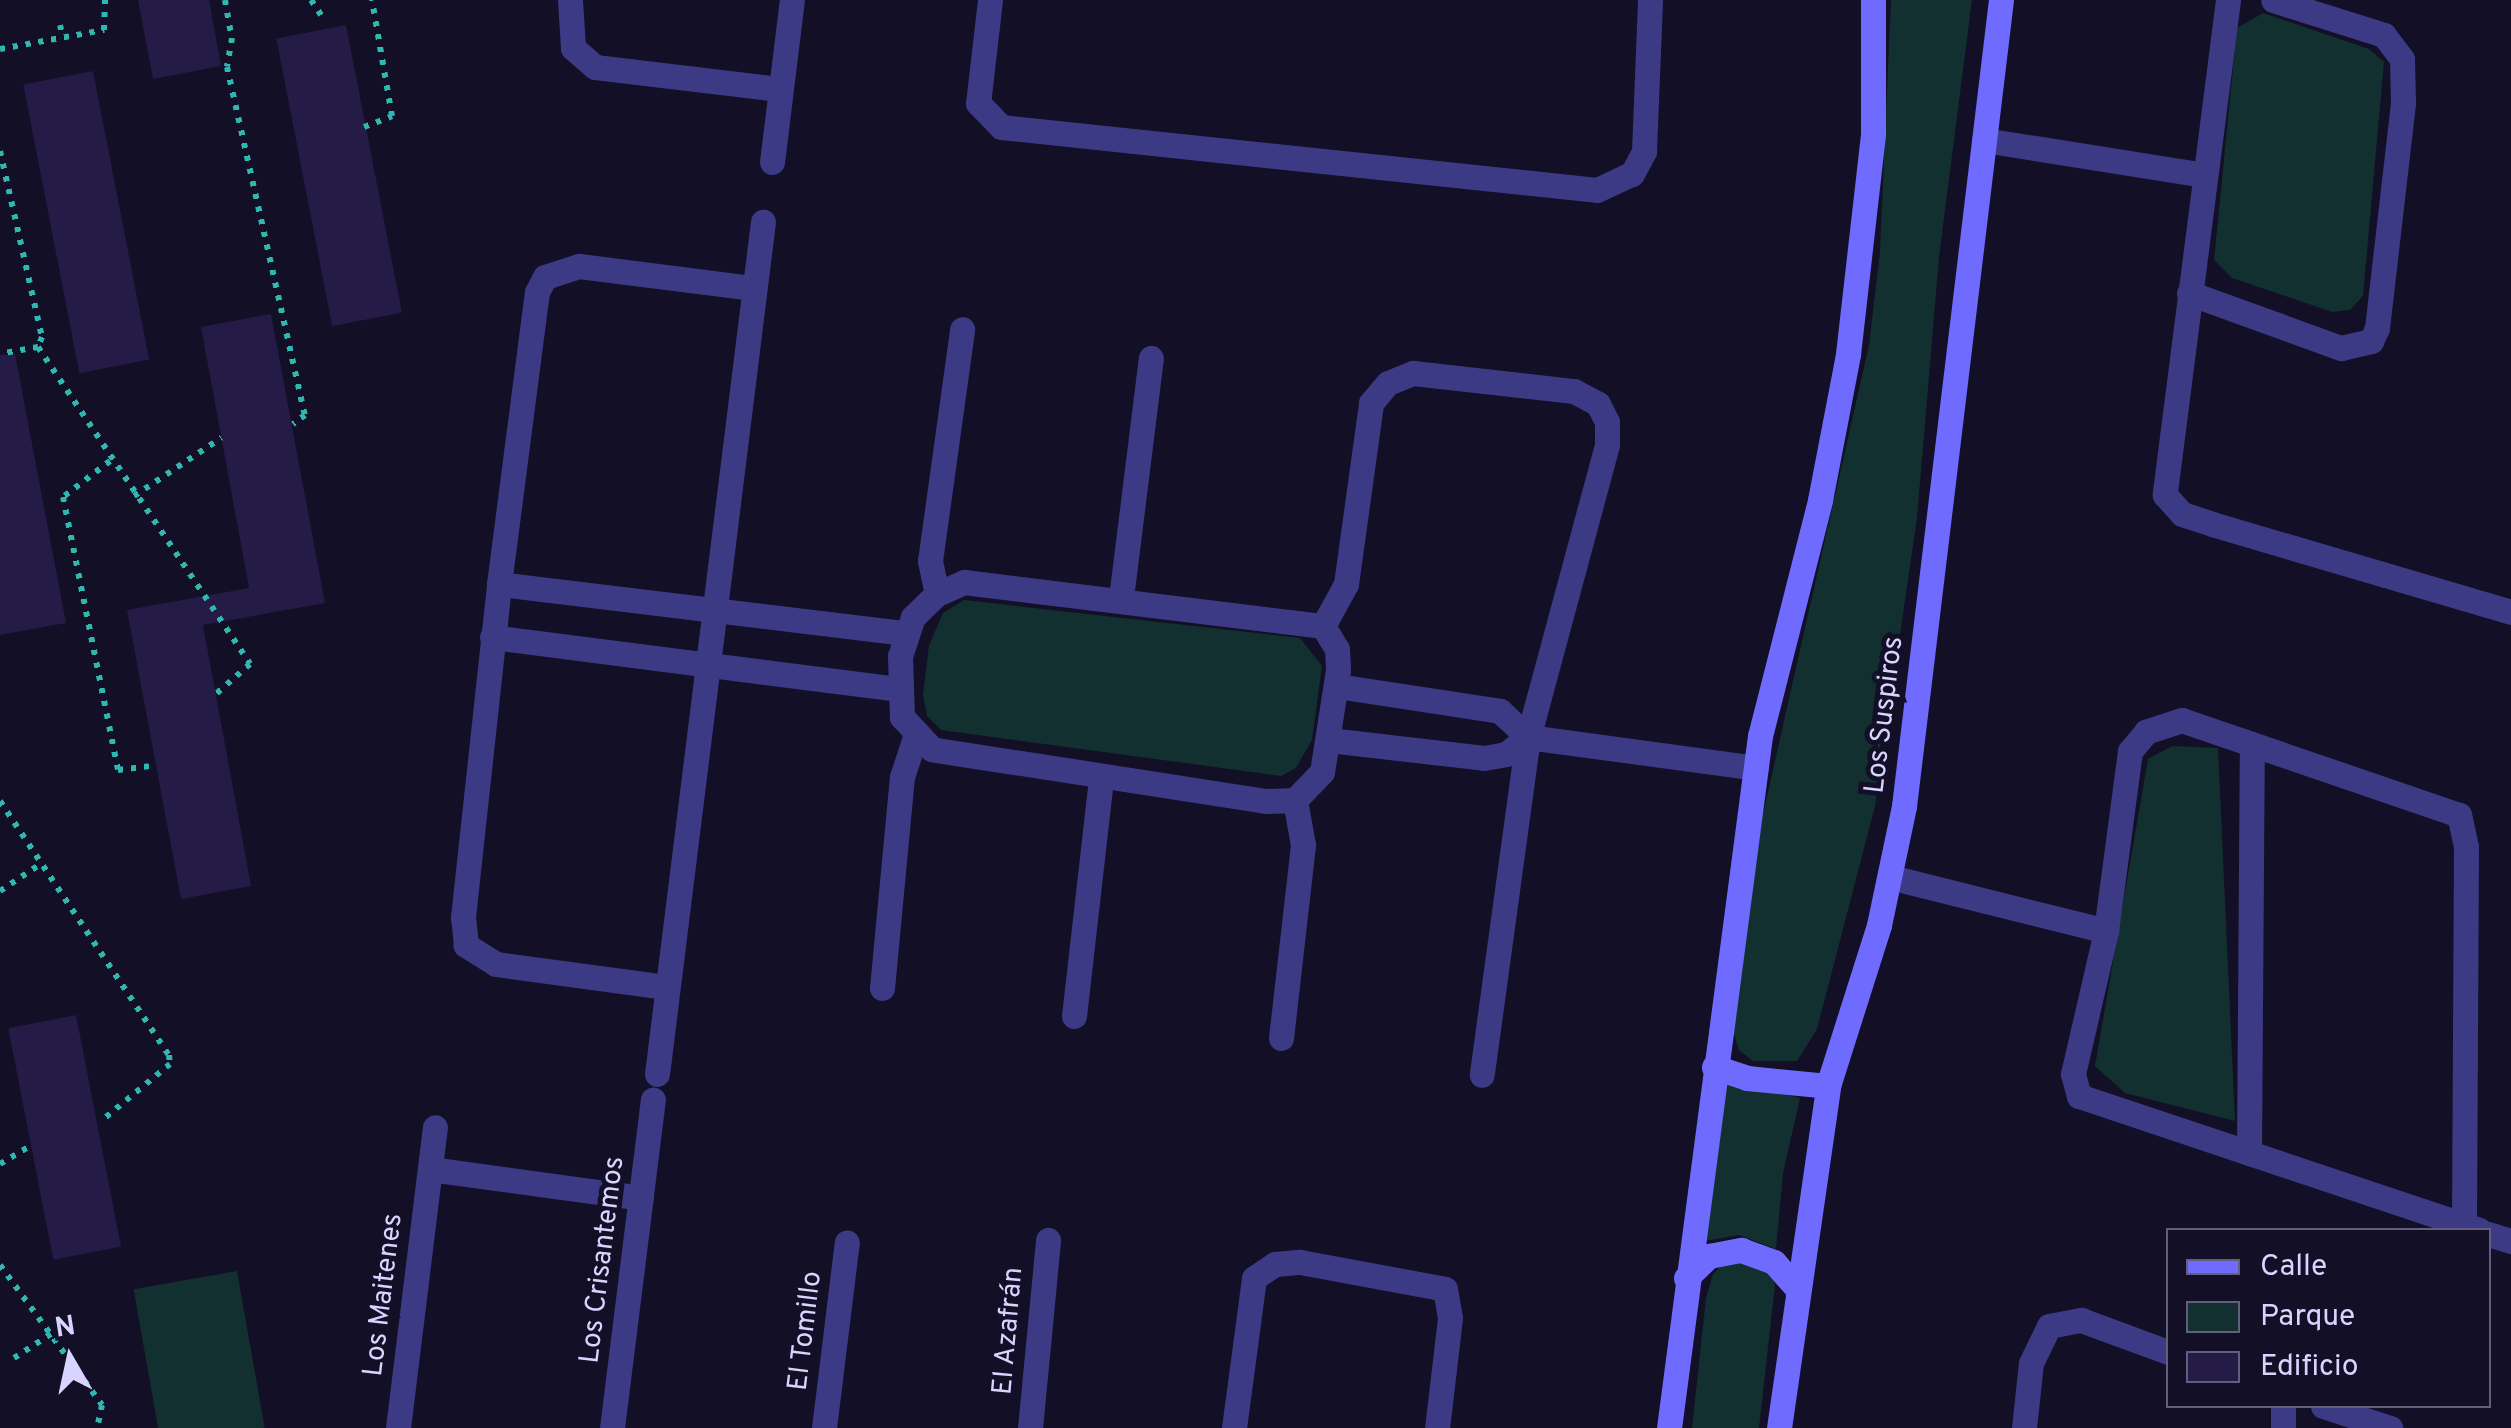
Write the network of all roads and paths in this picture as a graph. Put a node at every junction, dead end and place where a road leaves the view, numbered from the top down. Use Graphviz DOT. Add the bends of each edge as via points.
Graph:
graph roads {
  1 [pos="105,0"];
  2 [pos="225,0"];
  3 [pos="312,0"];
  4 [pos="372,0"];
  5 [pos="570,0"];
  6 [pos="792,0"];
  7 [pos="990,0"];
  8 [pos="1650,0"];
  9 [pos="1873,0"];
  10 [pos="2001,0"];
  11 [pos="2228,0"];
  12 [pos="2273,0"];
  13 [pos="323,18"];
  14 [pos="60,25"];
  15 [pos="63,38"];
  16 [pos="0,49"];
  17 [pos="780,89"];
  18 [pos="364,127"];
  19 [pos="1984,140"];
  20 [pos="0,151"];
  21 [pos="772,162"];
  22 [pos="2205,175"];
  23 [pos="763,222"];
  24 [pos="754,288"];
  25 [pos="2189,293"];
  26 [pos="962,329"];
  27 [pos="38,346"];
  28 [pos="0,354"];
  29 [pos="1151,358"];
  30 [pos="293,424"];
  31 [pos="222,438"];
  32 [pos="110,461"];
  33 [pos="134,496"];
  34 [pos="499,584"];
  35 [pos="937,594"];
  36 [pos="1121,598"];
  37 [pos="713,611"];
  38 [pos="2511,612"];
  39 [pos="1323,626"];
  40 [pos="905,634"];
  41 [pos="492,636"];
  42 [pos="706,663"];
  43 [pos="1337,686"];
  44 [pos="896,689"];
  45 [pos="216,694"];
  46 [pos="1528,736"];
  47 [pos="915,737"];
  48 [pos="1329,740"];
  49 [pos="2252,744"];
  50 [pos="156,765"];
  51 [pos="1756,768"];
  52 [pos="1101,779"];
  53 [pos="1295,800"];
  54 [pos="0,801"];
  55 [pos="42,863"];
  56 [pos="1890,877"];
  57 [pos="0,892"];
  58 [pos="2106,931"];
  59 [pos="666,987"];
  60 [pos="882,988"];
  61 [pos="1074,1016"];
  62 [pos="1281,1038"];
  63 [pos="1714,1067"];
  64 [pos="1482,1075"];
  65 [pos="1828,1086"];
  66 [pos="101,1121"];
  67 [pos="436,1127"];
  68 [pos="30,1146"];
  69 [pos="2250,1152"];
  70 [pos="0,1164"];
  71 [pos="430,1169"];
  72 [pos="641,1198"];
  73 [pos="2471,1228"];
  74 [pos="2477,1228"];
  75 [pos="1048,1240"];
  76 [pos="847,1242"];
  77 [pos="0,1264"];
  78 [pos="1686,1278"];
  79 [pos="1796,1287"];
  80 [pos="50,1334"];
  81 [pos="2166,1351"];
  82 [pos="14,1358"];
  83 [pos="2329,1408"];
  84 [pos="97,1428"];
  85 [pos="398,1428"];
  86 [pos="612,1428"];
  87 [pos="824,1428"];
  88 [pos="1030,1428"];
  89 [pos="1234,1428"];
  90 [pos="1436,1428"];
  91 [pos="1668,1428"];
  92 [pos="1780,1428"];
  93 [pos="2024,1428"];
  94 [pos="2390,1428"];
  1 -- 15 [label="path" via="104,30"];
  2 -- 30 [label="path" via="232,38 227,67 304,415"];
  3 -- 13 [label="path"];
  4 -- 18 [label="path" via="392,116"];
  5 -- 17 [label="street" via="573,48 596,67"];
  6 -- 17 [label="street"];
  7 -- 8 [label="street" via="978,103 1001,127 1597,190 1632,174 1644,151"];
  9 -- 51 [label="street" via="1873,133 1848,354"];
  10 -- 19 [label="street, Los Suspiros"];
  11 -- 22 [label="street"];
  12 -- 25 [label="street" via="2384,35 2402,59 2377,328 2371,341 2341,348"];
  14 -- 15 [label="path"];
  15 -- 16 [label="path"];
  17 -- 21 [label="street"];
  19 -- 22 [label="street"];
  19 -- 56 [label="street, Los Suspiros"];
  20 -- 27 [label="path" via="42,337"];
  22 -- 25 [label="street"];
  23 -- 24 [label="street, Los Crisantemos"];
  24 -- 34 [label="street" via="579,266 545,278 537,292"];
  24 -- 37 [label="street, Los Crisantemos"];
  25 -- 38 [label="street" via="2163,482 2171,505 2212,524"];
  26 -- 35 [label="street" via="930,561"];
  27 -- 28 [label="path"];
  27 -- 32 [label="path"];
  29 -- 36 [label="street"];
  31 -- 33 [label="path"];
  32 -- 33 [label="path"];
  32 -- 50 [label="path" via="63,496 118,770"];
  33 -- 45 [label="path" via="250,664"];
  34 -- 37 [label="street"];
  34 -- 41 [label="street"];
  35 -- 36 [label="street" via="984,583"];
  35 -- 40 [label="street"];
  36 -- 39 [label="street"];
  37 -- 40 [label="street"];
  37 -- 42 [label="street, Los Crisantemos"];
  39 -- 43 [label="street" via="1337,649"];
  39 -- 46 [label="street" via="1346,584 1366,425 1378,392 1413,374 1589,396 1604,412 1607,444"];
  40 -- 44 [label="street"];
  41 -- 42 [label="street"];
  41 -- 59 [label="street" via="463,917 466,944 496,964"];
  42 -- 44 [label="street"];
  42 -- 59 [label="street, Los Crisantemos"];
  43 -- 46 [label="street" via="1500,711"];
  43 -- 48 [label="street"];
  44 -- 47 [label="street"];
  46 -- 48 [label="street" via="1506,754 1484,758"];
  46 -- 51 [label="street"];
  46 -- 64 [label="street"];
  47 -- 52 [label="street" via="944,753"];
  47 -- 60 [label="street" via="902,777"];
  48 -- 53 [label="street" via="1322,772"];
  49 -- 58 [label="street" via="2182,720 2146,732 2130,751"];
  49 -- 69 [label="street"];
  49 -- 74 [label="street" via="2459,814 2466,847"];
  51 -- 63 [label="street"];
  52 -- 53 [label="street"];
  52 -- 61 [label="street"];
  53 -- 62 [label="street" via="1303,846"];
  54 -- 55 [label="path"];
  55 -- 57 [label="path"];
  55 -- 66 [label="path" via="170,1055 170,1064"];
  56 -- 58 [label="street"];
  56 -- 65 [label="street, Los Suspiros"];
  58 -- 69 [label="street" via="2073,1074 2079,1096"];
  59 -- 72 [label="street, Los Crisantemos"];
  63 -- 65 [label="street" via="1747,1078"];
  63 -- 78 [label="street"];
  65 -- 79 [label="street, Los Suspiros"];
  67 -- 71 [label="street, Los Maitenes"];
  68 -- 70 [label="path"];
  69 -- 73 [label="street"];
  71 -- 72 [label="street"];
  71 -- 85 [label="street, Los Maitenes"];
  72 -- 86 [label="street, Los Crisantemos"];
  75 -- 88 [label="street, El Azafrán"];
  76 -- 87 [label="street, El Tomillo"];
  77 -- 80 [label="path"];
  78 -- 79 [label="street" via="1709,1256 1740,1250 1766,1257"];
  78 -- 91 [label="street"];
  79 -- 92 [label="street, Los Suspiros"];
  80 -- 82 [label="path"];
  80 -- 84 [label="path" via="102,1404"];
  81 -- 93 [label="street" via="2080,1320 2049,1326 2031,1363"];
  83 -- 94 [label="street"];
  89 -- 90 [label="street" via="1250,1296 1265,1268 1300,1262 1436,1282 1449,1297"];
}
